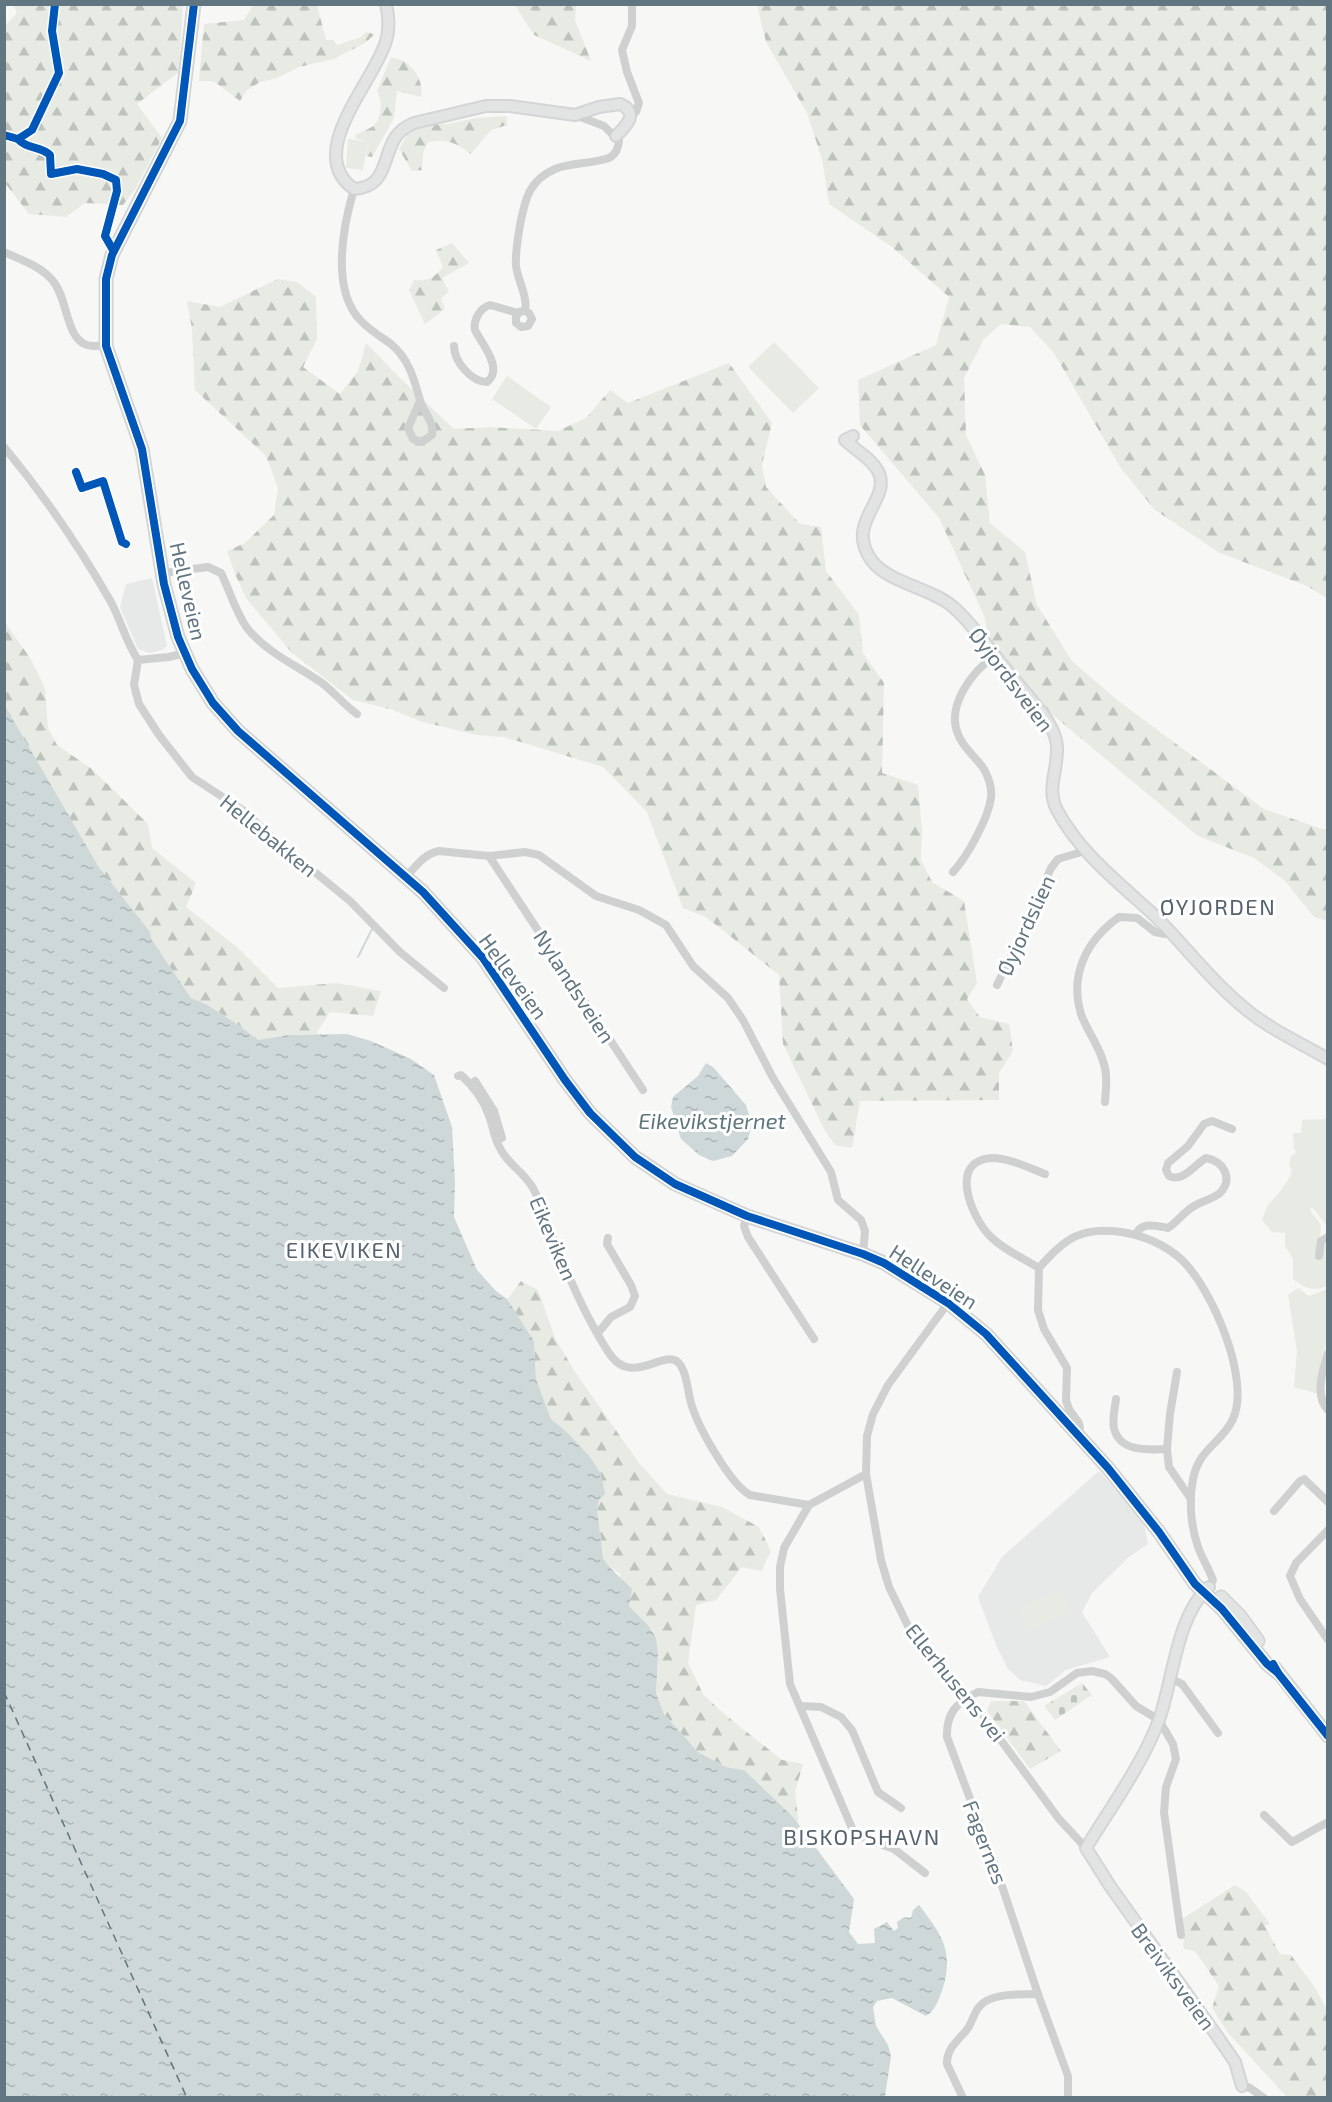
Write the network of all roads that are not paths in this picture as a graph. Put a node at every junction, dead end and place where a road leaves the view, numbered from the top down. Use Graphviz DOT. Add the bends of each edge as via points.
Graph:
graph roads {
  1 [pos="194,4"];
  2 [pos="386,4"];
  3 [pos="632,4"];
  4 [pos="575,115"];
  5 [pos="630,115"];
  6 [pos="616,136"];
  7 [pos="354,189"];
  8 [pos="4,252"];
  9 [pos="106,346"];
  10 [pos="454,346"];
  11 [pos="420,401"];
  12 [pos="853,436"];
  13 [pos="4,447"];
  14 [pos="164,573"];
  15 [pos="185,653"];
  16 [pos="995,656"];
  17 [pos="138,660"];
  18 [pos="357,714"];
  19 [pos="1085,851"];
  20 [pos="489,856"];
  21 [pos="953,872"];
  22 [pos="406,876"];
  23 [pos="1168,929"];
  24 [pos="997,985"];
  25 [pos="444,988"];
  26 [pos="1328,1059"];
  27 [pos="458,1076"];
  28 [pos="475,1081"];
  29 [pos="643,1090"];
  30 [pos="1105,1102"];
  31 [pos="1232,1129"];
  32 [pos="500,1149"];
  33 [pos="1045,1174"];
  34 [pos="747,1216"];
  35 [pos="1136,1234"];
  36 [pos="1328,1237"];
  37 [pos="608,1238"];
  38 [pos="863,1254"];
  39 [pos="1319,1256"];
  40 [pos="1039,1268"];
  41 [pos="948,1303"];
  42 [pos="598,1333"];
  43 [pos="814,1339"];
  44 [pos="1328,1353"];
  45 [pos="1177,1372"];
  46 [pos="1116,1399"];
  47 [pos="1328,1410"];
  48 [pos="1077,1434"];
  49 [pos="1167,1449"];
  50 [pos="866,1474"];
  51 [pos="1191,1499"];
  52 [pos="1328,1502"];
  53 [pos="809,1505"];
  54 [pos="1274,1511"];
  55 [pos="1328,1530"];
  56 [pos="1206,1590"];
  57 [pos="1328,1640"];
  58 [pos="1170,1678"];
  59 [pos="970,1699"];
  60 [pos="800,1706"];
  61 [pos="1159,1720"];
  62 [pos="1326,1732"];
  63 [pos="1218,1733"];
  64 [pos="901,1808"];
  65 [pos="1264,1815"];
  66 [pos="1328,1822"];
  67 [pos="1086,1848"];
  68 [pos="925,1873"];
  69 [pos="1181,1935"];
  70 [pos="1038,1994"];
  71 [pos="1242,2086"];
  72 [pos="963,2097"];
  73 [pos="1068,2097"];
  74 [pos="1264,2097"];
  1 -- 9 [label="main road, Helleveien" via="180,121 113,250 106,279"];
  2 -- 7 [label="street" via="386,41 339,136 339,175"];
  3 -- 5 [label="street" via="633,24 622,50 639,103"];
  4 -- 5 [label="street" via="615,104 623,105"];
  4 -- 6 [label="street" via="604,126"];
  4 -- 7 [label="street" via="486,106 414,123 396,138 373,183"];
  5 -- 6 [label="street" via="627,126"];
  6 -- 10 [label="street" via="618,146 611,157 554,170 527,194 516,260 526,304 522,312 488,305 476,321 476,332 494,369 492,377 486,382 476,380 458,362"];
  7 -- 11 [label="street" via="344,234 345,292 357,316 406,361"];
  8 -- 9 [label="street" via="52,279 63,297 77,340"];
  9 -- 14 [label="main road, Helleveien" via="142,449"];
  12 -- 16 [label="street, Øyjordsveien" via="845,440 880,473 879,494 863,530 872,561 895,578 950,604"];
  13 -- 17 [label="street" via="92,570"];
  14 -- 15 [label="main road, Helleveien"];
  14 -- 18 [label="street, Helleveien" via="208,567 221,573 234,605 255,637 324,685"];
  15 -- 17 [label="street"];
  15 -- 22 [label="main road, Helleveien" via="213,703 238,731"];
  16 -- 19 [label="street, Øyjordsveien" via="1050,724 1057,746 1052,800"];
  16 -- 21 [label="street" via="968,683 957,710 958,735 984,768 991,798 964,860"];
  17 -- 25 [label="street, Hellebakken" via="134,685 139,704 192,777 244,811"];
  19 -- 23 [label="street, Øyjordsveien"];
  19 -- 24 [label="street, Øyjordslien" via="1058,860 1051,868"];
  20 -- 22 [label="street" via="440,851 423,858"];
  20 -- 29 [label="street, Nylandsveien"];
  20 -- 38 [label="street, Helleveien" via="525,852 539,855 596,896 639,910 666,925 693,966 735,1008 831,1172 838,1200 864,1226"];
  22 -- 34 [label="main road, Helleveien" via="483,958 565,1080 618,1142 675,1184"];
  23 -- 26 [label="street, Øyjordsveien" via="1243,1008"];
  23 -- 30 [label="street" via="1165,934 1155,932 1137,918 1119,917 1103,928 1083,960 1079,980 1081,1013 1103,1059"];
  27 -- 32 [label="street, Eikeviken" via="465,1078 484,1103"];
  28 -- 32 [label="street" via="494,1111 503,1144"];
  31 -- 35 [label="street" via="1212,1121 1204,1124 1166,1170 1169,1176 1179,1177 1206,1158 1214,1159 1222,1164 1226,1175 1219,1194 1197,1204 1168,1227 1143,1226"];
  32 -- 42 [label="street, Eikeviken" via="532,1186 570,1278"];
  33 -- 40 [label="street" via="990,1158 977,1162 966,1179 974,1214 989,1236"];
  34 -- 38 [label="main road, Helleveien"];
  34 -- 43 [label="street" via="744,1226 748,1237"];
  35 -- 40 [label="street" via="1103,1231 1074,1236 1058,1246"];
  35 -- 51 [label="street" via="1170,1250 1204,1287 1236,1372 1233,1419 1202,1455"];
  36 -- 39 [label="street" via="1321,1241"];
  37 -- 42 [label="street" via="607,1244 635,1296 630,1307 611,1317"];
  38 -- 41 [label="main road, Helleveien" via="902,1273"];
  40 -- 48 [label="street" via="1038,1310 1044,1329 1067,1368 1066,1401 1079,1423"];
  41 -- 48 [label="main road, Helleveien" via="986,1334"];
  41 -- 50 [label="street, Ellerhusens vei" via="888,1385 873,1414 867,1436"];
  42 -- 53 [label="street, Eikeviken" via="610,1355 623,1367 673,1359 680,1363 693,1410 717,1456 742,1490"];
  44 -- 47 [label="street" via="1320,1388"];
  45 -- 49 [label="street"];
  46 -- 49 [label="street" via="1114,1430 1123,1443 1131,1448"];
  48 -- 56 [label="main road, Helleveien" via="1159,1532 1195,1584"];
  49 -- 51 [label="street" via="1169,1467"];
  50 -- 53 [label="street"];
  50 -- 59 [label="street, Ellerhusens vei" via="889,1587 909,1628"];
  51 -- 56 [label="street" via="1198,1548 1213,1580"];
  52 -- 54 [label="street" via="1304,1479"];
  53 -- 60 [label="street" via="784,1548 780,1567 790,1684"];
  55 -- 57 [label="street" via="1296,1563 1290,1576 1300,1599"];
  56 -- 58 [label="street" via="1183,1632"];
  56 -- 62 [label="main road, Helleveien"];
  58 -- 61 [label="street"];
  58 -- 63 [label="street" via="1182,1684"];
  59 -- 61 [label="street" via="978,1692 1031,1697 1050,1692 1077,1673 1092,1671 1111,1678 1136,1706"];
  59 -- 67 [label="street, Ellerhusens vei" via="1059,1819"];
  59 -- 70 [label="street, Fagernes" via="952,1709 946,1737 998,1871"];
  60 -- 64 [label="street" via="821,1707 841,1717 852,1730 878,1792"];
  60 -- 68 [label="street" via="855,1835 894,1849"];
  61 -- 67 [label="street" via="1145,1751"];
  61 -- 69 [label="street" via="1173,1744 1176,1759 1166,1787 1164,1812"];
  65 -- 66 [label="street" via="1292,1842"];
  67 -- 71 [label="street, Breiviksveien" via="1215,2033 1234,2062"];
  70 -- 72 [label="street" via="994,1998 978,2008 946,2058"];
  70 -- 73 [label="street, Fagernes" via="1068,2076"];
  71 -- 74 [label="street, Breiviksveien"];
}
